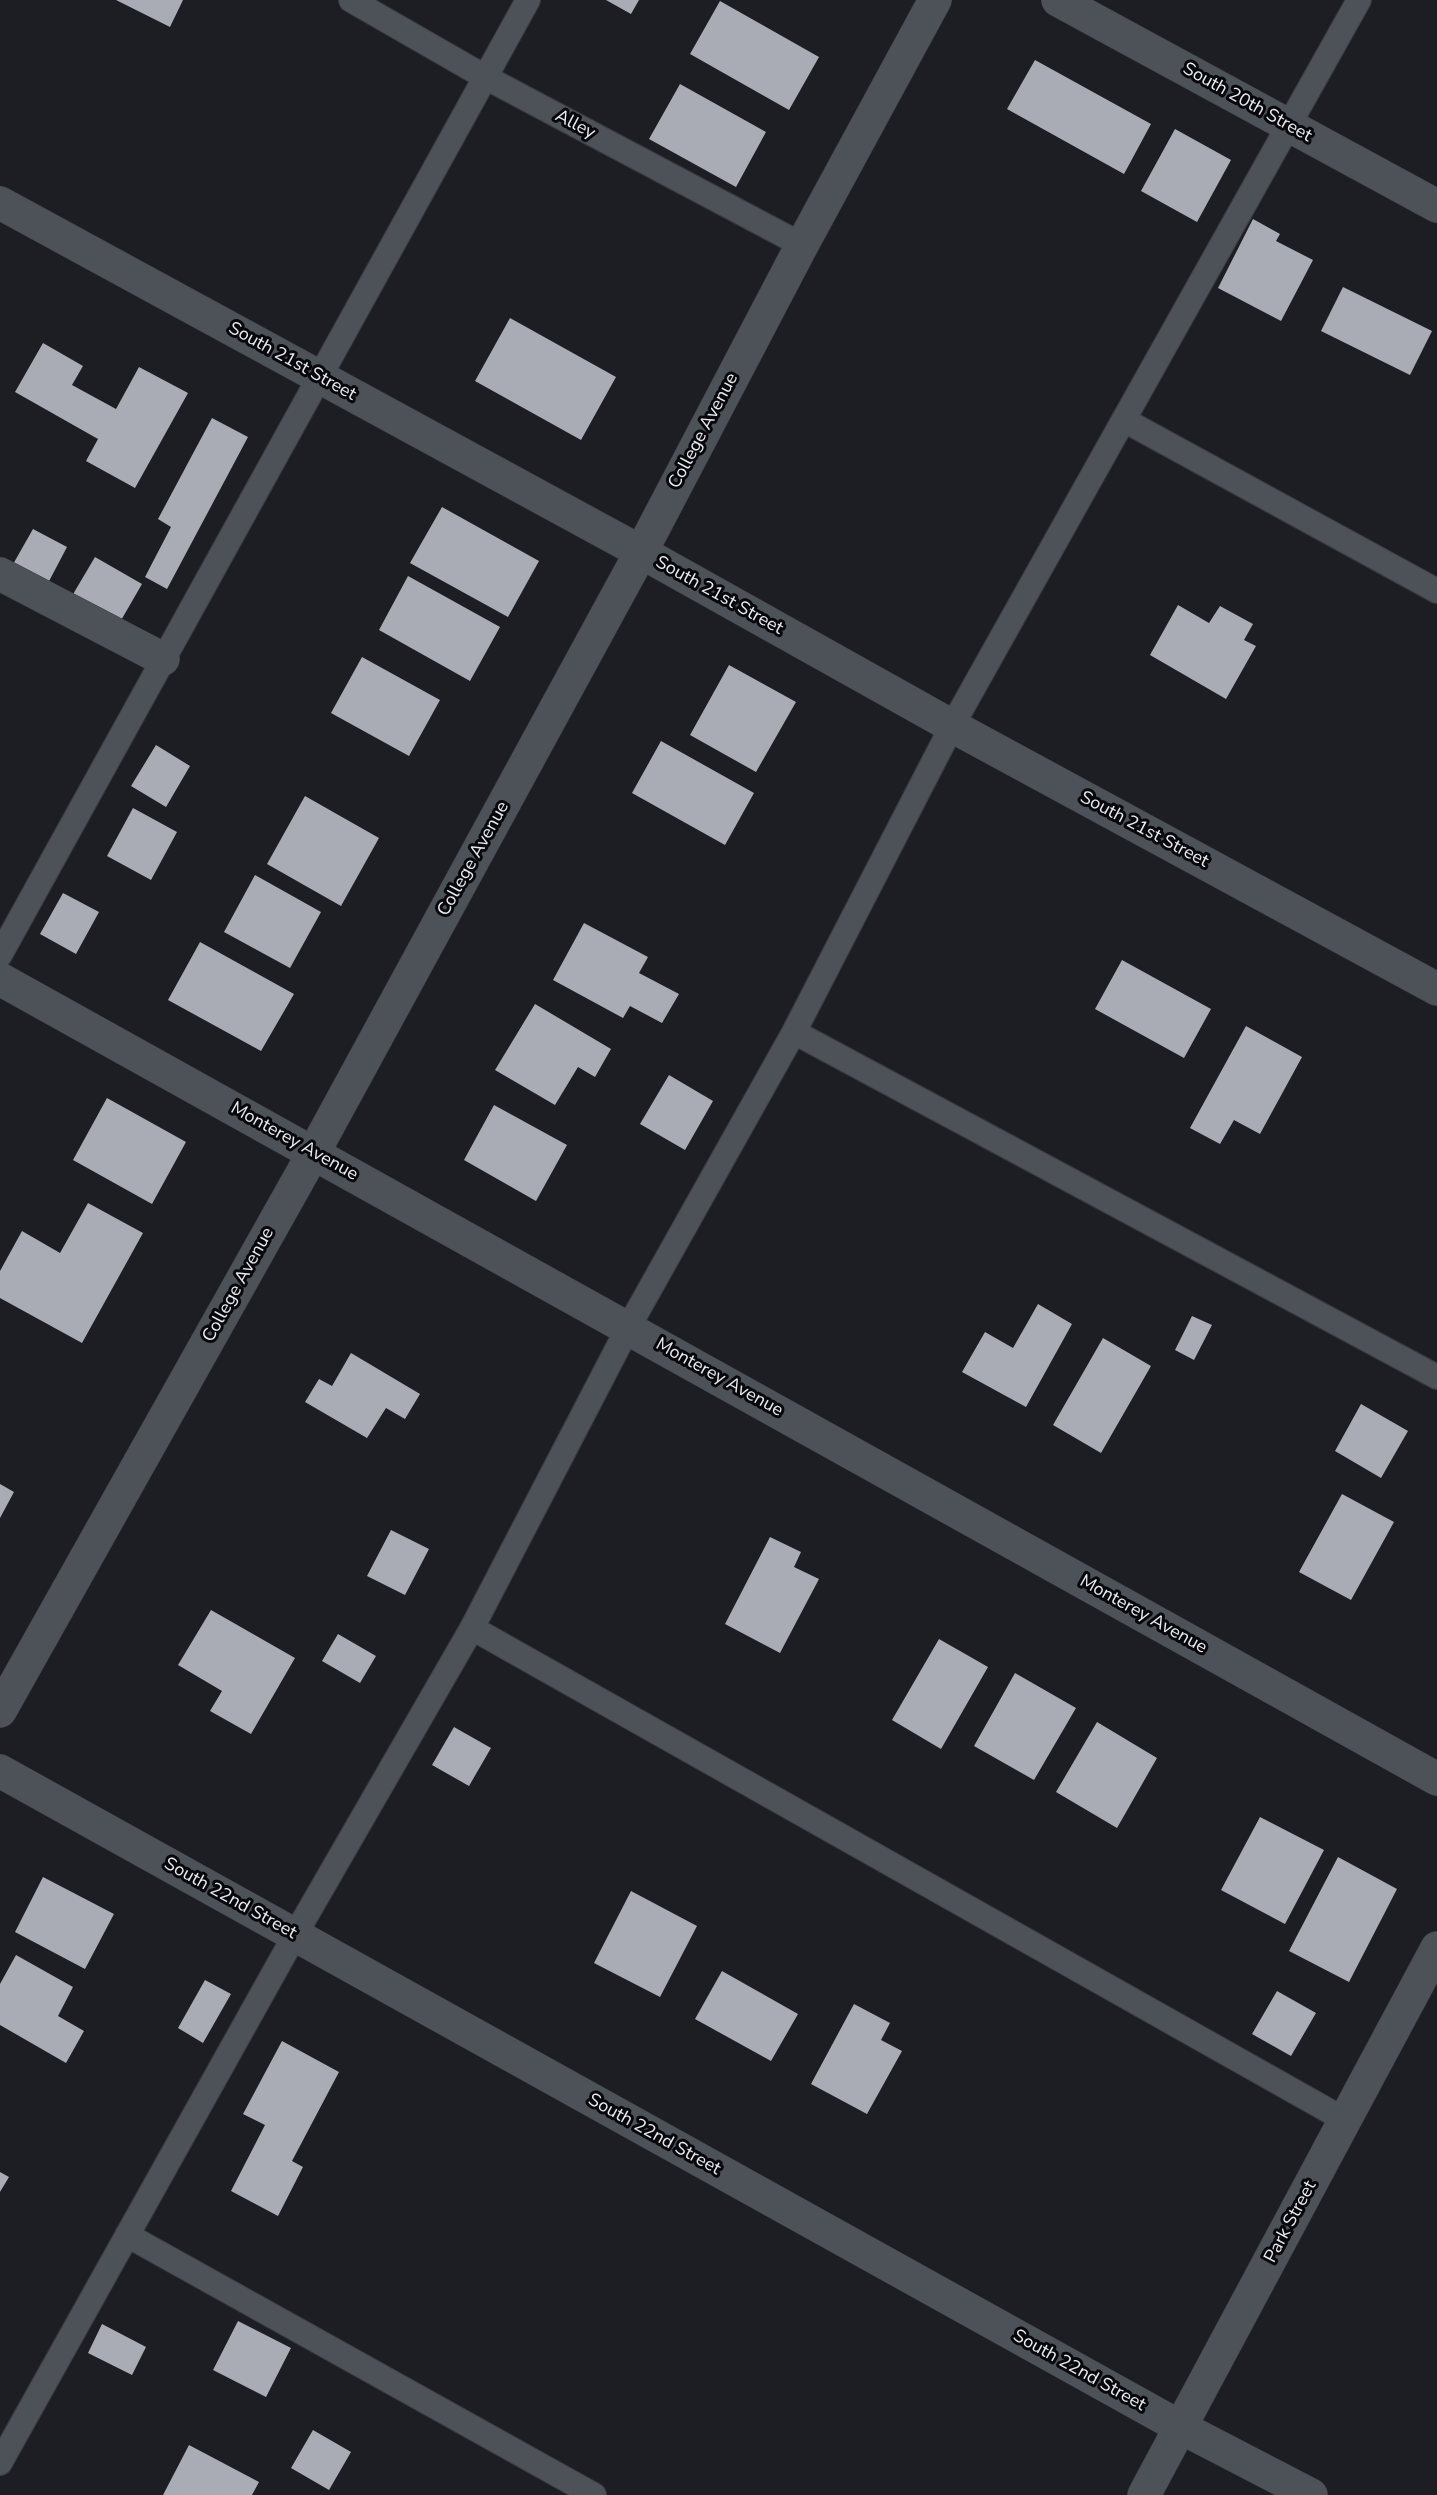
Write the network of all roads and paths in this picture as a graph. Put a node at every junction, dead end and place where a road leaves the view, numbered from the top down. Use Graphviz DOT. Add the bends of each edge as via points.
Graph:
graph roads {
  1 [pos="351,0"];
  2 [pos="528,0"];
  3 [pos="935,0"];
  4 [pos="1058,0"];
  5 [pos="1359,0"];
  6 [pos="485,77"];
  7 [pos="1289,126"];
  8 [pos="0,203"];
  9 [pos="1437,206"];
  10 [pos="802,245"];
  11 [pos="319,376"];
  12 [pos="1124,420"];
  13 [pos="641,552"];
  14 [pos="0,574"];
  15 [pos="1437,591"];
  16 [pos="163,659"];
  17 [pos="952,726"];
  18 [pos="0,955"];
  19 [pos="0,980"];
  20 [pos="1437,989"];
  21 [pos="794,1032"];
  22 [pos="314,1152"];
  23 [pos="628,1328"];
  24 [pos="1437,1377"];
  25 [pos="472,1628"];
  26 [pos="0,1711"];
  27 [pos="0,1772"];
  28 [pos="1437,1779"];
  29 [pos="295,1935"];
  30 [pos="1437,1948"];
  31 [pos="1345,2120"];
  32 [pos="127,2235"];
  33 [pos="1182,2428"];
  34 [pos="0,2463"];
  35 [pos="594,2495"];
  36 [pos="1144,2495"];
  37 [pos="1311,2495"];
  1 -- 6 [label="lane, Alley"];
  2 -- 6 [label="lane"];
  3 -- 10 [label="street, College Avenue"];
  4 -- 7 [label="street, South 20th Street"];
  5 -- 7 [label="lane"];
  6 -- 10 [label="lane, Alley"];
  6 -- 11 [label="lane"];
  7 -- 9 [label="street, South 20th Street"];
  7 -- 12 [label="lane"];
  8 -- 11 [label="street, South 21st Street"];
  10 -- 13 [label="street, College Avenue"];
  11 -- 13 [label="street, South 21st Street"];
  11 -- 16 [label="lane"];
  12 -- 15 [label="lane"];
  12 -- 17 [label="lane"];
  13 -- 17 [label="street, South 21st Street"];
  13 -- 22 [label="street, College Avenue"];
  14 -- 16 [label="street"];
  16 -- 18 [label="lane"];
  17 -- 20 [label="street, South 21st Street"];
  17 -- 21 [label="lane"];
  19 -- 22 [label="street, Monterey Avenue"];
  21 -- 23 [label="lane"];
  21 -- 24 [label="lane"];
  22 -- 23 [label="street, Monterey Avenue"];
  22 -- 26 [label="street, College Avenue"];
  23 -- 25 [label="lane"];
  23 -- 28 [label="street, Monterey Avenue"];
  25 -- 29 [label="lane"];
  25 -- 31 [label="lane"];
  27 -- 29 [label="street, South 22nd Street"];
  29 -- 32 [label="lane"];
  29 -- 33 [label="street, South 22nd Street"];
  30 -- 31 [label="street, Park Street"];
  31 -- 33 [label="street, Park Street"];
  32 -- 34 [label="lane"];
  32 -- 35 [label="lane"];
  33 -- 36 [label="street, Park Street"];
  33 -- 37 [label="street, South 22nd Street"];
}
